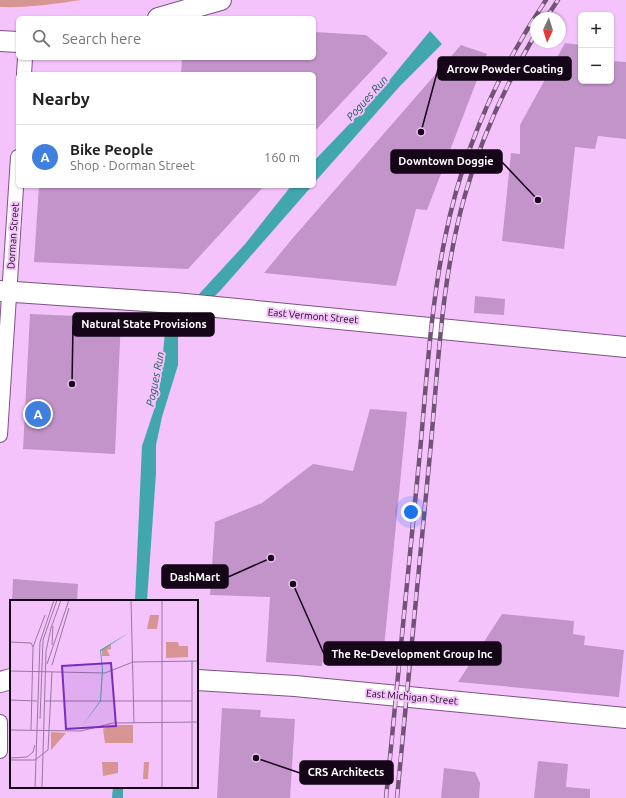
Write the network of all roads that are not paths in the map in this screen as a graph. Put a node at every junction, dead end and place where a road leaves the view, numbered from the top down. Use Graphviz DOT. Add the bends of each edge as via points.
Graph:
graph roads {
  1 [pos="221,0"];
  2 [pos="180,5"];
  3 [pos="161,16"];
  4 [pos="0,41"];
  5 [pos="16,42"];
  6 [pos="25,60"];
  7 [pos="24,72"];
  8 [pos="16,176"];
  9 [pos="4,292"];
  10 [pos="626,346"];
  11 [pos="0,435"];
  12 [pos="0,674"];
  13 [pos="10,679"];
  14 [pos="10,679"];
  15 [pos="198,680"];
  16 [pos="0,682"];
  17 [pos="626,718"];
  18 [pos="0,722"];
  19 [pos="0,751"];
  1 -- 2 [label="street"];
  2 -- 3 [label="street"];
  4 -- 5 [label="street"];
  6 -- 7 [label="street"];
  8 -- 9 [label="street, Dorman Street"];
  9 -- 10 [label="street, East Vermont Street" via="212,306"];
  9 -- 11 [label="street, Dorman Street"];
  12 -- 13 [label="street"];
  14 -- 16 [label="street"];
  15 -- 17 [label="street, East Michigan Street" via="295,686"];
  18 -- 19 [label="street"];
}
